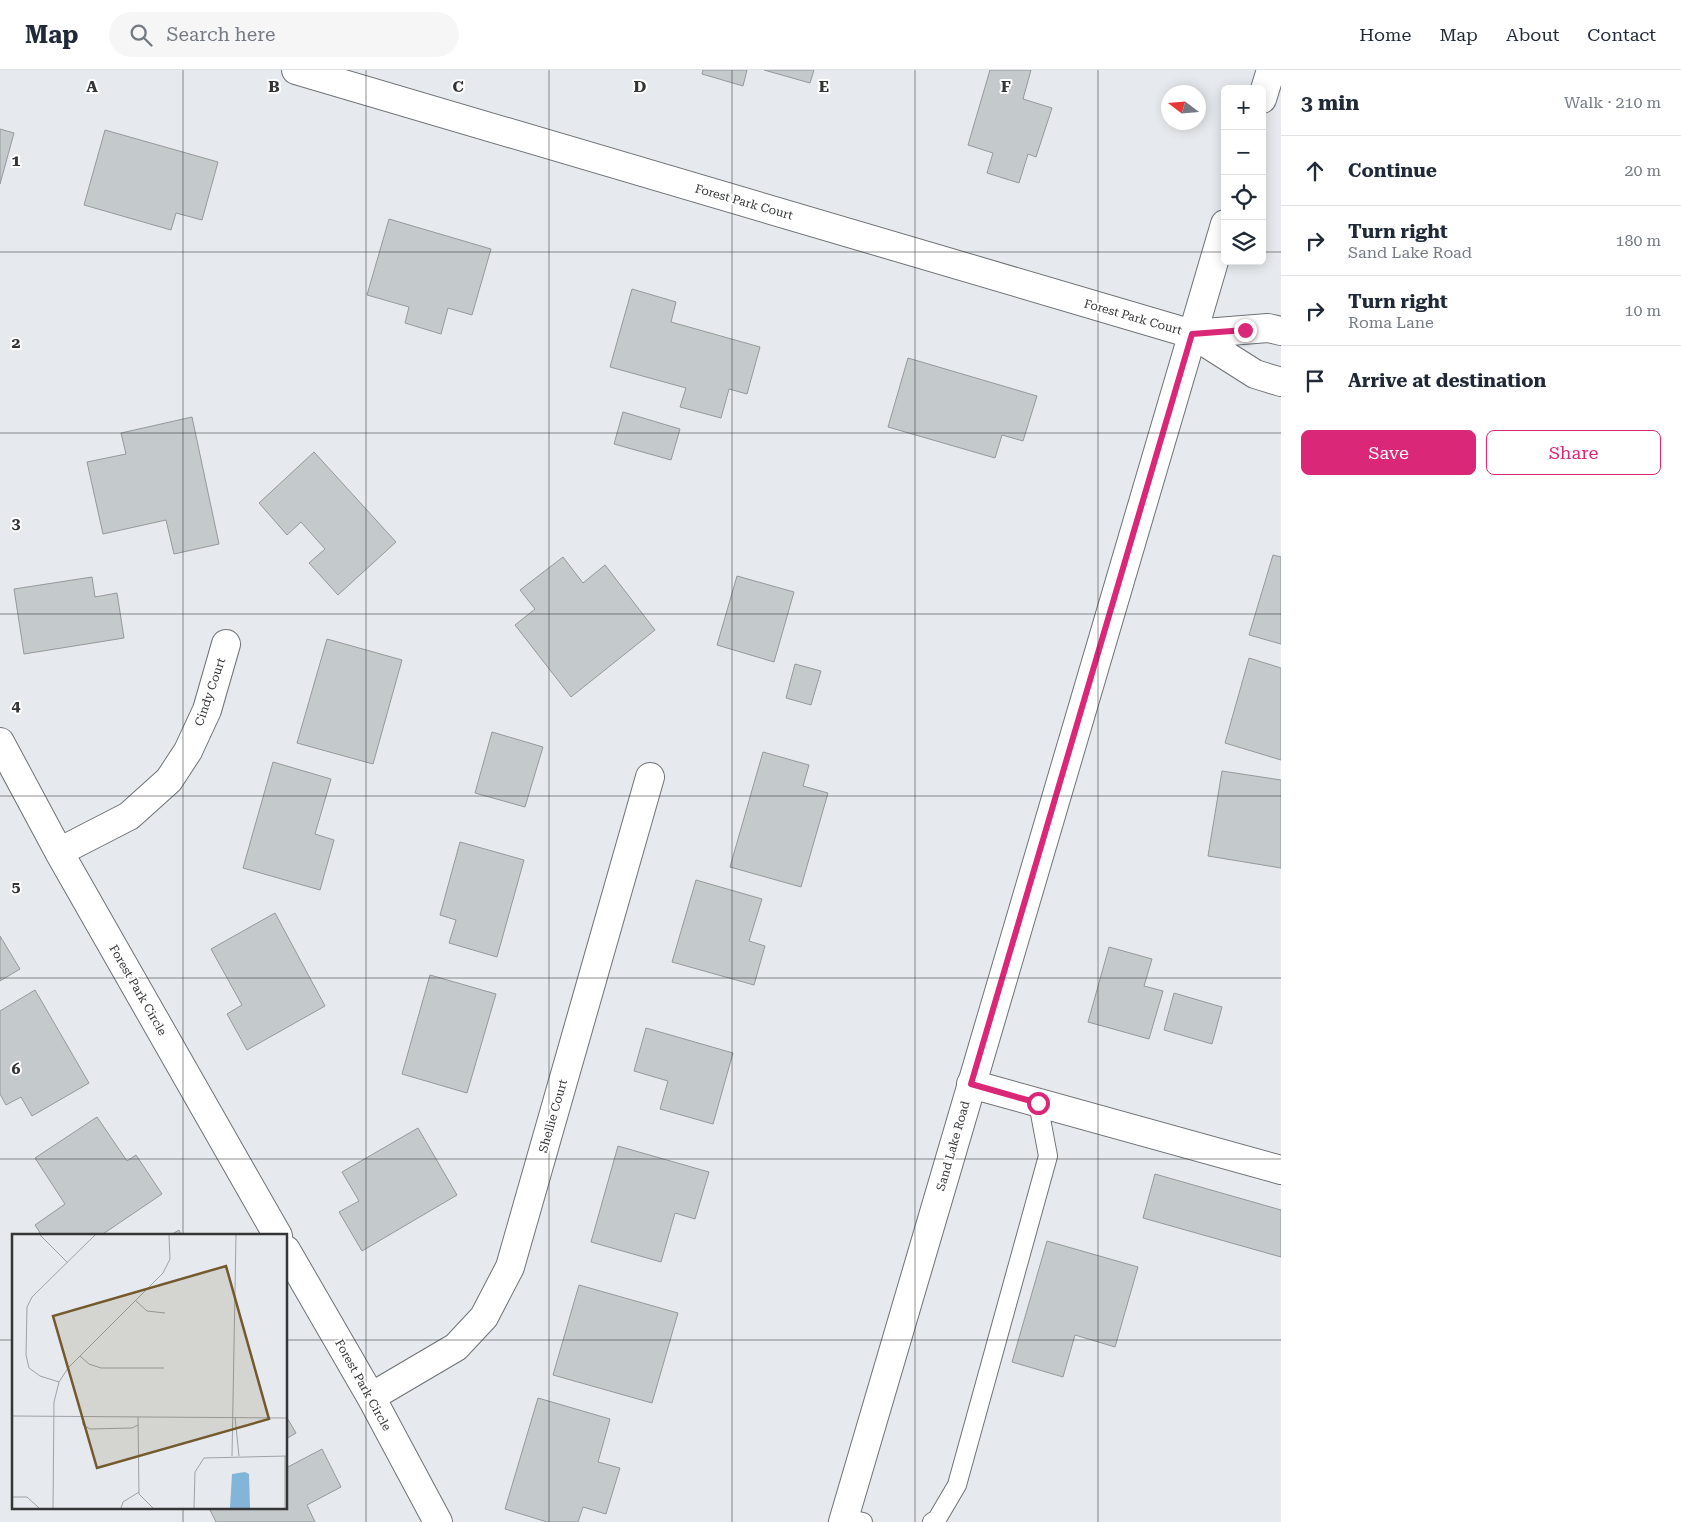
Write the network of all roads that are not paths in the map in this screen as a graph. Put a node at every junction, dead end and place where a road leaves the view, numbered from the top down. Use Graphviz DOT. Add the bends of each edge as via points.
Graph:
graph roads {
  1 [pos="296,70"];
  2 [pos="1271,70"];
  3 [pos="1266,86"];
  4 [pos="1221,237"];
  5 [pos="1281,331"];
  6 [pos="1192,334"];
  7 [pos="1281,382"];
  8 [pos="226,644"];
  9 [pos="0,742"];
  10 [pos="650,777"];
  11 [pos="59,852"];
  12 [pos="971,1084"];
  13 [pos="1038,1103"];
  14 [pos="1281,1170"];
  15 [pos="277,1234"];
  16 [pos="288,1253"];
  17 [pos="371,1397"];
  18 [pos="850,1521"];
  19 [pos="438,1522"];
  20 [pos="932,1522"];
  1 -- 6 [label="street, Forest Park Court"];
  2 -- 3 [label="street"];
  4 -- 6 [label="street, Sand Lake Road"];
  5 -- 6 [label="street" via="1268,328"];
  6 -- 7 [label="street" via="1255,374"];
  6 -- 12 [label="street, Sand Lake Road"];
  8 -- 11 [label="street, Cindy Court" via="207,710 188,751 169,780 130,816"];
  9 -- 11 [label="street, Forest Park Circle"];
  10 -- 17 [label="street, Shellie Court" via="510,1266 484,1317 456,1347"];
  11 -- 15 [label="street, Forest Park Circle"];
  12 -- 13 [label="street"];
  12 -- 18 [label="street, Sand Lake Road"];
  13 -- 14 [label="street"];
  13 -- 20 [label="lane" via="1048,1156 957,1485"];
  16 -- 17 [label="street, Forest Park Circle"];
  17 -- 19 [label="street, Forest Park Circle"];
}
